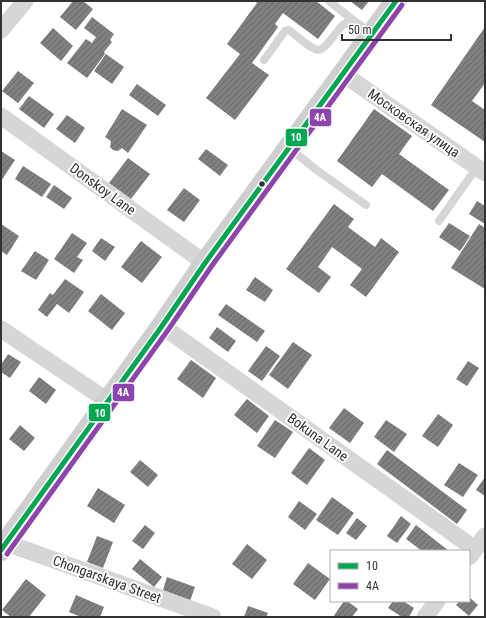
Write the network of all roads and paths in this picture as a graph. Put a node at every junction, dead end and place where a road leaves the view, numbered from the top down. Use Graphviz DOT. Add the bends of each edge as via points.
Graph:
graph roads {
  1 [pos="25,1"];
  2 [pos="329,1"];
  3 [pos="396,1"];
  4 [pos="353,20"];
  5 [pos="1,30"];
  6 [pos="372,34"];
  7 [pos="264,60"];
  8 [pos="342,73"];
  9 [pos="1,116"];
  10 [pos="288,148"];
  11 [pos="481,170"];
  12 [pos="366,205"];
  13 [pos="439,220"];
  14 [pos="205,263"];
  15 [pos="162,326"];
  16 [pos="1,329"];
  17 [pos="108,400"];
  18 [pos="485,536"];
  19 [pos="3,544"];
  20 [pos="468,550"];
  21 [pos="472,553"];
  22 [pos="436,602"];
  23 [pos="213,617"];
  24 [pos="425,617"];
  1 -- 5 [label="street"];
  2 -- 4 [label="lane"];
  3 -- 6 [label="main road"];
  4 -- 6 [label="lane"];
  4 -- 7 [label="lane" via="341,26 322,49 318,50 289,30 285,31"];
  6 -- 8 [label="main road"];
  8 -- 10 [label="main road"];
  8 -- 11 [label="street, Московская улица"];
  9 -- 14 [label="street, Donskoy Lane"];
  10 -- 12 [label="lane"];
  10 -- 14 [label="main road"];
  11 -- 13 [label="lane"];
  14 -- 15 [label="main road"];
  15 -- 17 [label="main road"];
  15 -- 20 [label="street, Bokuna Lane"];
  16 -- 17 [label="street"];
  17 -- 19 [label="main road"];
  18 -- 21 [label="street"];
  19 -- 23 [label="street, Chongarskaya Street"];
  22 -- 24 [label="street"];
}
